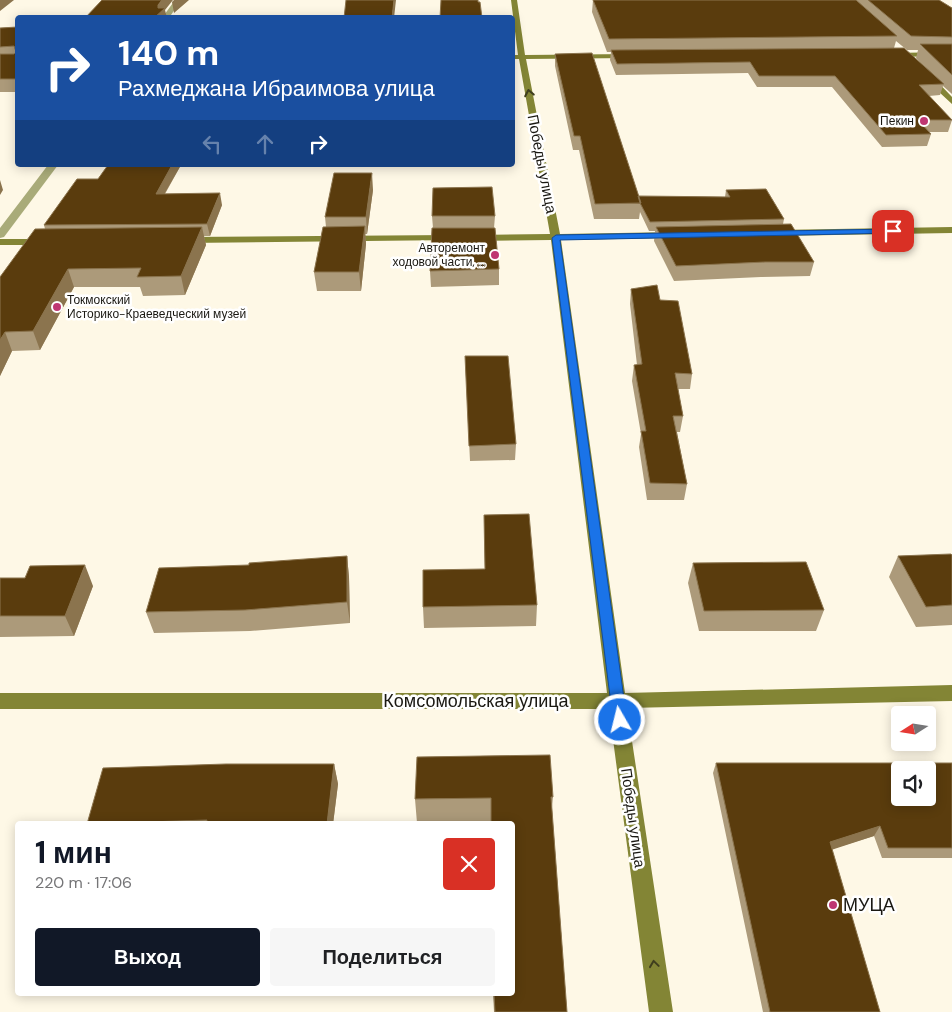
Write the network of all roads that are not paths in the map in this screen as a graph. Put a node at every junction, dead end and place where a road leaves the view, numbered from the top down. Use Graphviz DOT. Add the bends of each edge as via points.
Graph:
graph roads {
  1 [pos="178,0"];
  2 [pos="514,0"];
  3 [pos="167,15"];
  4 [pos="515,15"];
  5 [pos="515,19"];
  6 [pos="898,49"];
  7 [pos="886,54"];
  8 [pos="952,54"];
  9 [pos="905,55"];
  10 [pos="640,56"];
  11 [pos="517,57"];
  12 [pos="912,62"];
  13 [pos="918,68"];
  14 [pos="952,102"];
  15 [pos="51,167"];
  16 [pos="952,230"];
  17 [pos="764,234"];
  18 [pos="0,235"];
  19 [pos="685,235"];
  20 [pos="556,238"];
  21 [pos="179,240"];
  22 [pos="60,241"];
  23 [pos="0,242"];
  24 [pos="952,693"];
  25 [pos="0,701"];
  26 [pos="617,701"];
  27 [pos="661,1012"];
  1 -- 3 [label="street"];
  2 -- 4 [label="main road, Победы улица"];
  5 -- 11 [label="main road, Победы улица"];
  6 -- 9 [label="main road"];
  7 -- 9 [label="main road"];
  8 -- 9 [label="main road"];
  9 -- 12 [label="main road"];
  10 -- 11 [label="main road"];
  20 -- 11 [label="main road, Победы улица, one-way"];
  13 -- 14 [label="main road"];
  15 -- 18 [label="street"];
  16 -- 17 [label="main road"];
  19 -- 20 [label="main road"];
  20 -- 21 [label="main road"];
  20 -- 26 [label="main road, Победы улица"];
  22 -- 23 [label="main road"];
  24 -- 26 [label="main road, Комсомольская улица"];
  25 -- 26 [label="main road, Комсомольская улица"];
  27 -- 26 [label="main road, Победы улица, one-way"];
}
